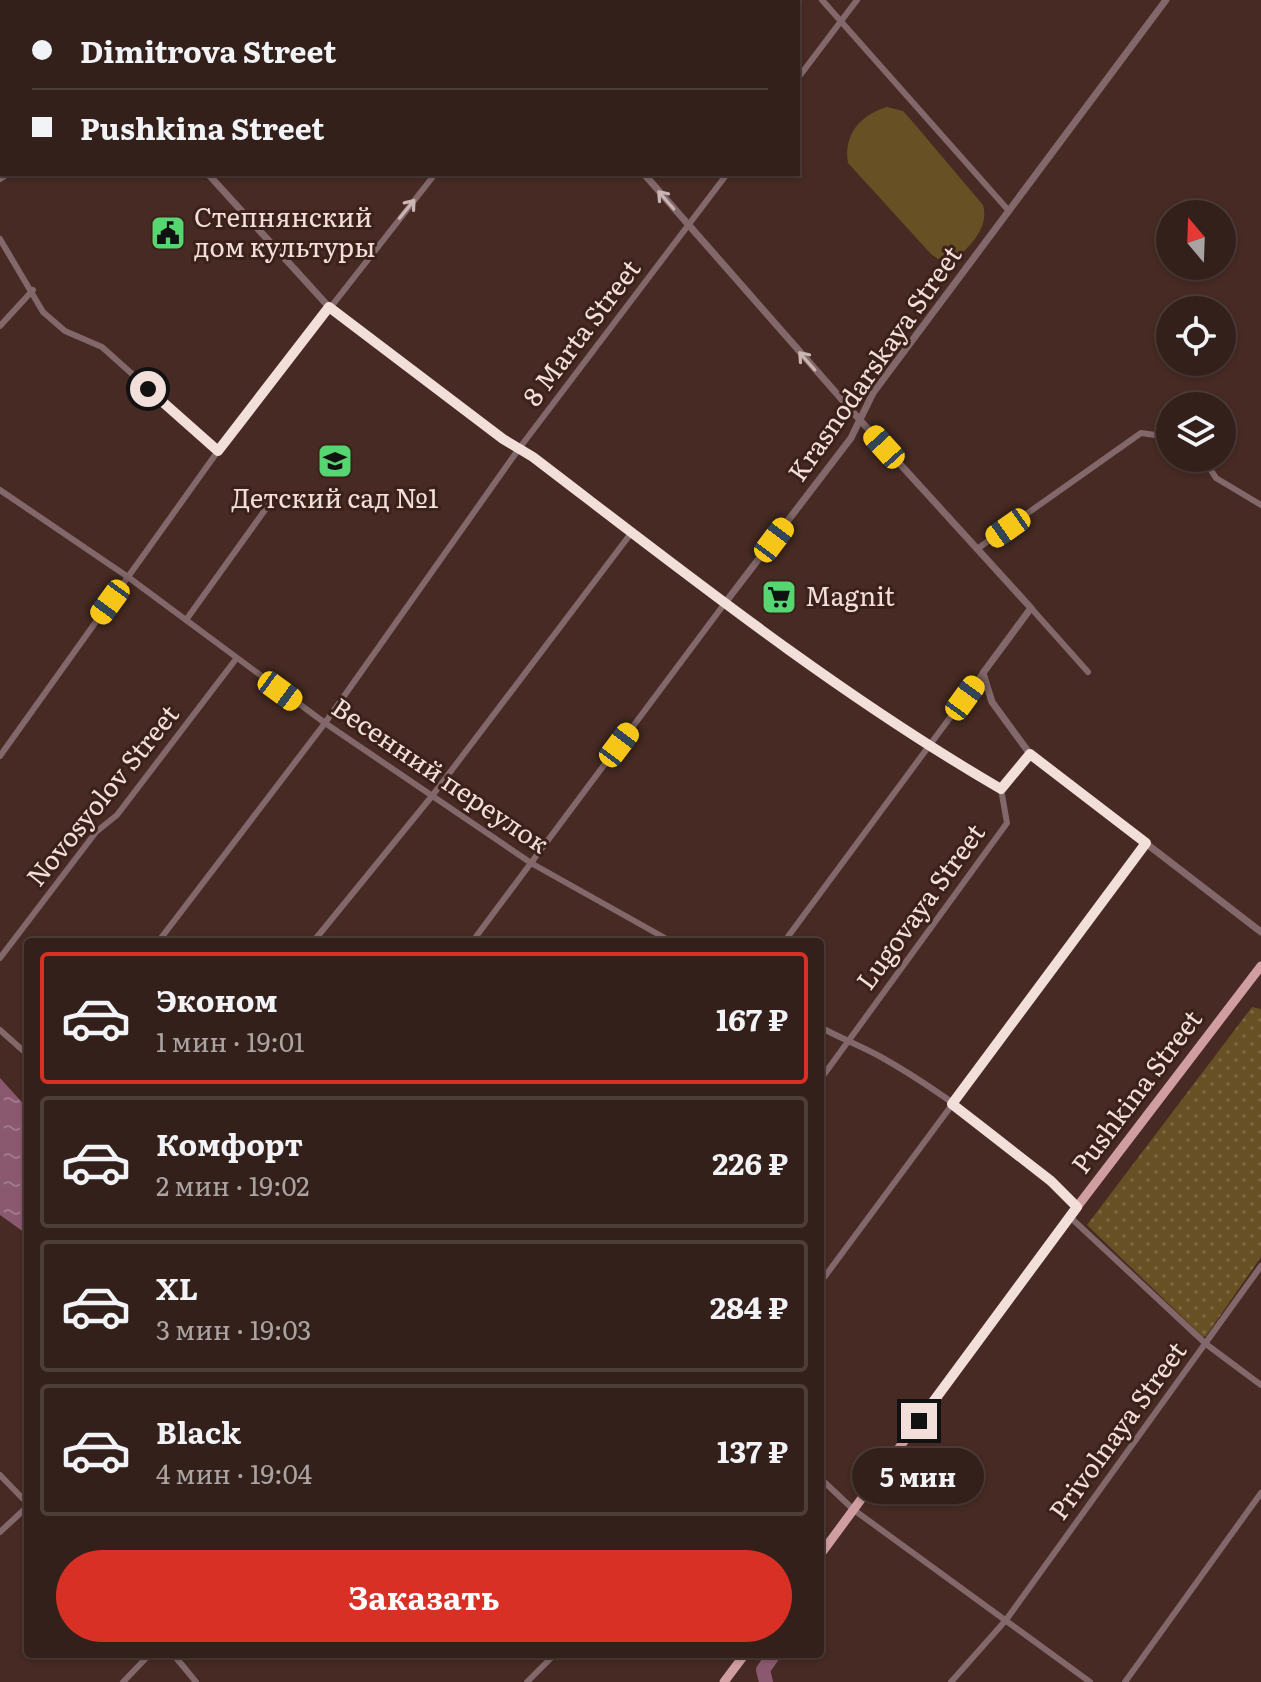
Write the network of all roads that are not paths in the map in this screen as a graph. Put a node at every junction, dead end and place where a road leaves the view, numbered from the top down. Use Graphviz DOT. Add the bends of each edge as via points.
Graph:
graph roads {
  1 [pos="822,0"];
  2 [pos="857,0"];
  3 [pos="1166,0"];
  4 [pos="841,21"];
  5 [pos="800,75"];
  6 [pos="210,176"];
  7 [pos="433,176"];
  8 [pos="646,176"];
  9 [pos="725,176"];
  10 [pos="1009,211"];
  11 [pos="688,225"];
  12 [pos="0,239"];
  13 [pos="33,290"];
  14 [pos="329,307"];
  15 [pos="0,326"];
  16 [pos="859,419"];
  17 [pos="1156,435"];
  18 [pos="518,450"];
  19 [pos="218,451"];
  20 [pos="1212,472"];
  21 [pos="0,490"];
  22 [pos="270,503"];
  23 [pos="1261,505"];
  24 [pos="632,532"];
  25 [pos="977,549"];
  26 [pos="128,577"];
  27 [pos="725,603"];
  28 [pos="1031,608"];
  29 [pos="186,620"];
  30 [pos="236,659"];
  31 [pos="1088,672"];
  32 [pos="983,673"];
  33 [pos="325,723"];
  34 [pos="929,747"];
  35 [pos="1030,754"];
  36 [pos="0,756"];
  37 [pos="1001,789"];
  38 [pos="432,796"];
  39 [pos="1146,843"];
  40 [pos="531,863"];
  41 [pos="1261,932"];
  42 [pos="161,938"];
  43 [pos="316,938"];
  44 [pos="475,938"];
  45 [pos="665,938"];
  46 [pos="787,938"];
  47 [pos="0,958"];
  48 [pos="1261,966"];
  49 [pos="824,1029"];
  50 [pos="0,1030"];
  51 [pos="847,1043"];
  52 [pos="24,1051"];
  53 [pos="824,1075"];
  54 [pos="952,1104"];
  55 [pos="1077,1207"];
  56 [pos="1070,1217"];
  57 [pos="1261,1266"];
  58 [pos="824,1278"];
  59 [pos="1206,1344"];
  60 [pos="1261,1385"];
  61 [pos="0,1475"];
  62 [pos="824,1482"];
  63 [pos="1261,1493"];
  64 [pos="24,1501"];
  65 [pos="24,1509"];
  66 [pos="854,1510"];
  67 [pos="0,1532"];
  68 [pos="824,1550"];
  69 [pos="1006,1620"];
  70 [pos="146,1658"];
  71 [pos="176,1658"];
  72 [pos="551,1658"];
  73 [pos="742,1658"];
  74 [pos="123,1682"];
  75 [pos="196,1682"];
  76 [pos="527,1682"];
  77 [pos="724,1682"];
  78 [pos="951,1682"];
  79 [pos="1090,1682"];
  80 [pos="1125,1682"];
  1 -- 4 [label="street"];
  2 -- 4 [label="street"];
  3 -- 10 [label="street, Krasnodarskaya Street"];
  4 -- 5 [label="street"];
  4 -- 10 [label="street"];
  6 -- 14 [label="street"];
  14 -- 7 [label="street, one-way"];
  11 -- 8 [label="street, one-way"];
  9 -- 11 [label="street, 8 Marta Street"];
  10 -- 16 [label="street, Krasnodarskaya Street"];
  16 -- 11 [label="street, one-way"];
  11 -- 18 [label="street, 8 Marta Street"];
  12 -- 13 [label="street"];
  13 -- 15 [label="street"];
  13 -- 19 [label="street" via="43,312 65,331 102,347"];
  14 -- 18 [label="street"];
  14 -- 19 [label="street"];
  16 -- 25 [label="street"];
  16 -- 27 [label="street, Krasnodarskaya Street" via="851,438"];
  17 -- 25 [label="street" via="1141,433"];
  18 -- 24 [label="street"];
  18 -- 33 [label="street, 8 Marta Street"];
  19 -- 26 [label="street"];
  20 -- 23 [label="street"];
  21 -- 26 [label="street, Весенний переулок"];
  22 -- 29 [label="street"];
  24 -- 27 [label="street"];
  24 -- 38 [label="street"];
  25 -- 28 [label="street"];
  26 -- 29 [label="street, Весенний переулок"];
  26 -- 36 [label="street"];
  27 -- 34 [label="street"];
  27 -- 40 [label="street, Krasnodarskaya Street"];
  28 -- 31 [label="street"];
  28 -- 32 [label="street"];
  29 -- 30 [label="street, Весенний переулок"];
  30 -- 33 [label="street, Весенний переулок"];
  30 -- 47 [label="street, Novosyolov Street"];
  32 -- 34 [label="street"];
  32 -- 35 [label="street" via="992,702"];
  33 -- 38 [label="street, Весенний переулок"];
  33 -- 42 [label="street, 8 Marta Street"];
  34 -- 37 [label="street"];
  34 -- 46 [label="street"];
  35 -- 37 [label="street"];
  35 -- 39 [label="street"];
  37 -- 51 [label="street, Lugovaya Street" via="1007,823"];
  38 -- 40 [label="street, Весенний переулок"];
  38 -- 43 [label="street"];
  39 -- 41 [label="street"];
  39 -- 54 [label="street"];
  40 -- 44 [label="street, Krasnodarskaya Street"];
  40 -- 45 [label="street, Весенний переулок"];
  48 -- 55 [label="main road, Pushkina Street"];
  49 -- 51 [label="street"];
  50 -- 52 [label="street"];
  51 -- 53 [label="street, Lugovaya Street"];
  51 -- 54 [label="street" via="880,1057"];
  54 -- 55 [label="street"];
  54 -- 58 [label="street"];
  55 -- 56 [label="main road, Pushkina Street"];
  56 -- 59 [label="street"];
  56 -- 66 [label="main road, Pushkina Street"];
  57 -- 59 [label="street, Privolnaya Street"];
  59 -- 60 [label="street"];
  59 -- 69 [label="street, Privolnaya Street"];
  61 -- 64 [label="street"];
  62 -- 66 [label="street"];
  63 -- 80 [label="street"];
  65 -- 67 [label="street"];
  66 -- 68 [label="main road, Pushkina Street"];
  66 -- 69 [label="street"];
  69 -- 78 [label="street, Privolnaya Street"];
  69 -- 79 [label="street"];
  70 -- 74 [label="street"];
  71 -- 75 [label="street"];
  72 -- 76 [label="street"];
  73 -- 77 [label="main road"];
}
